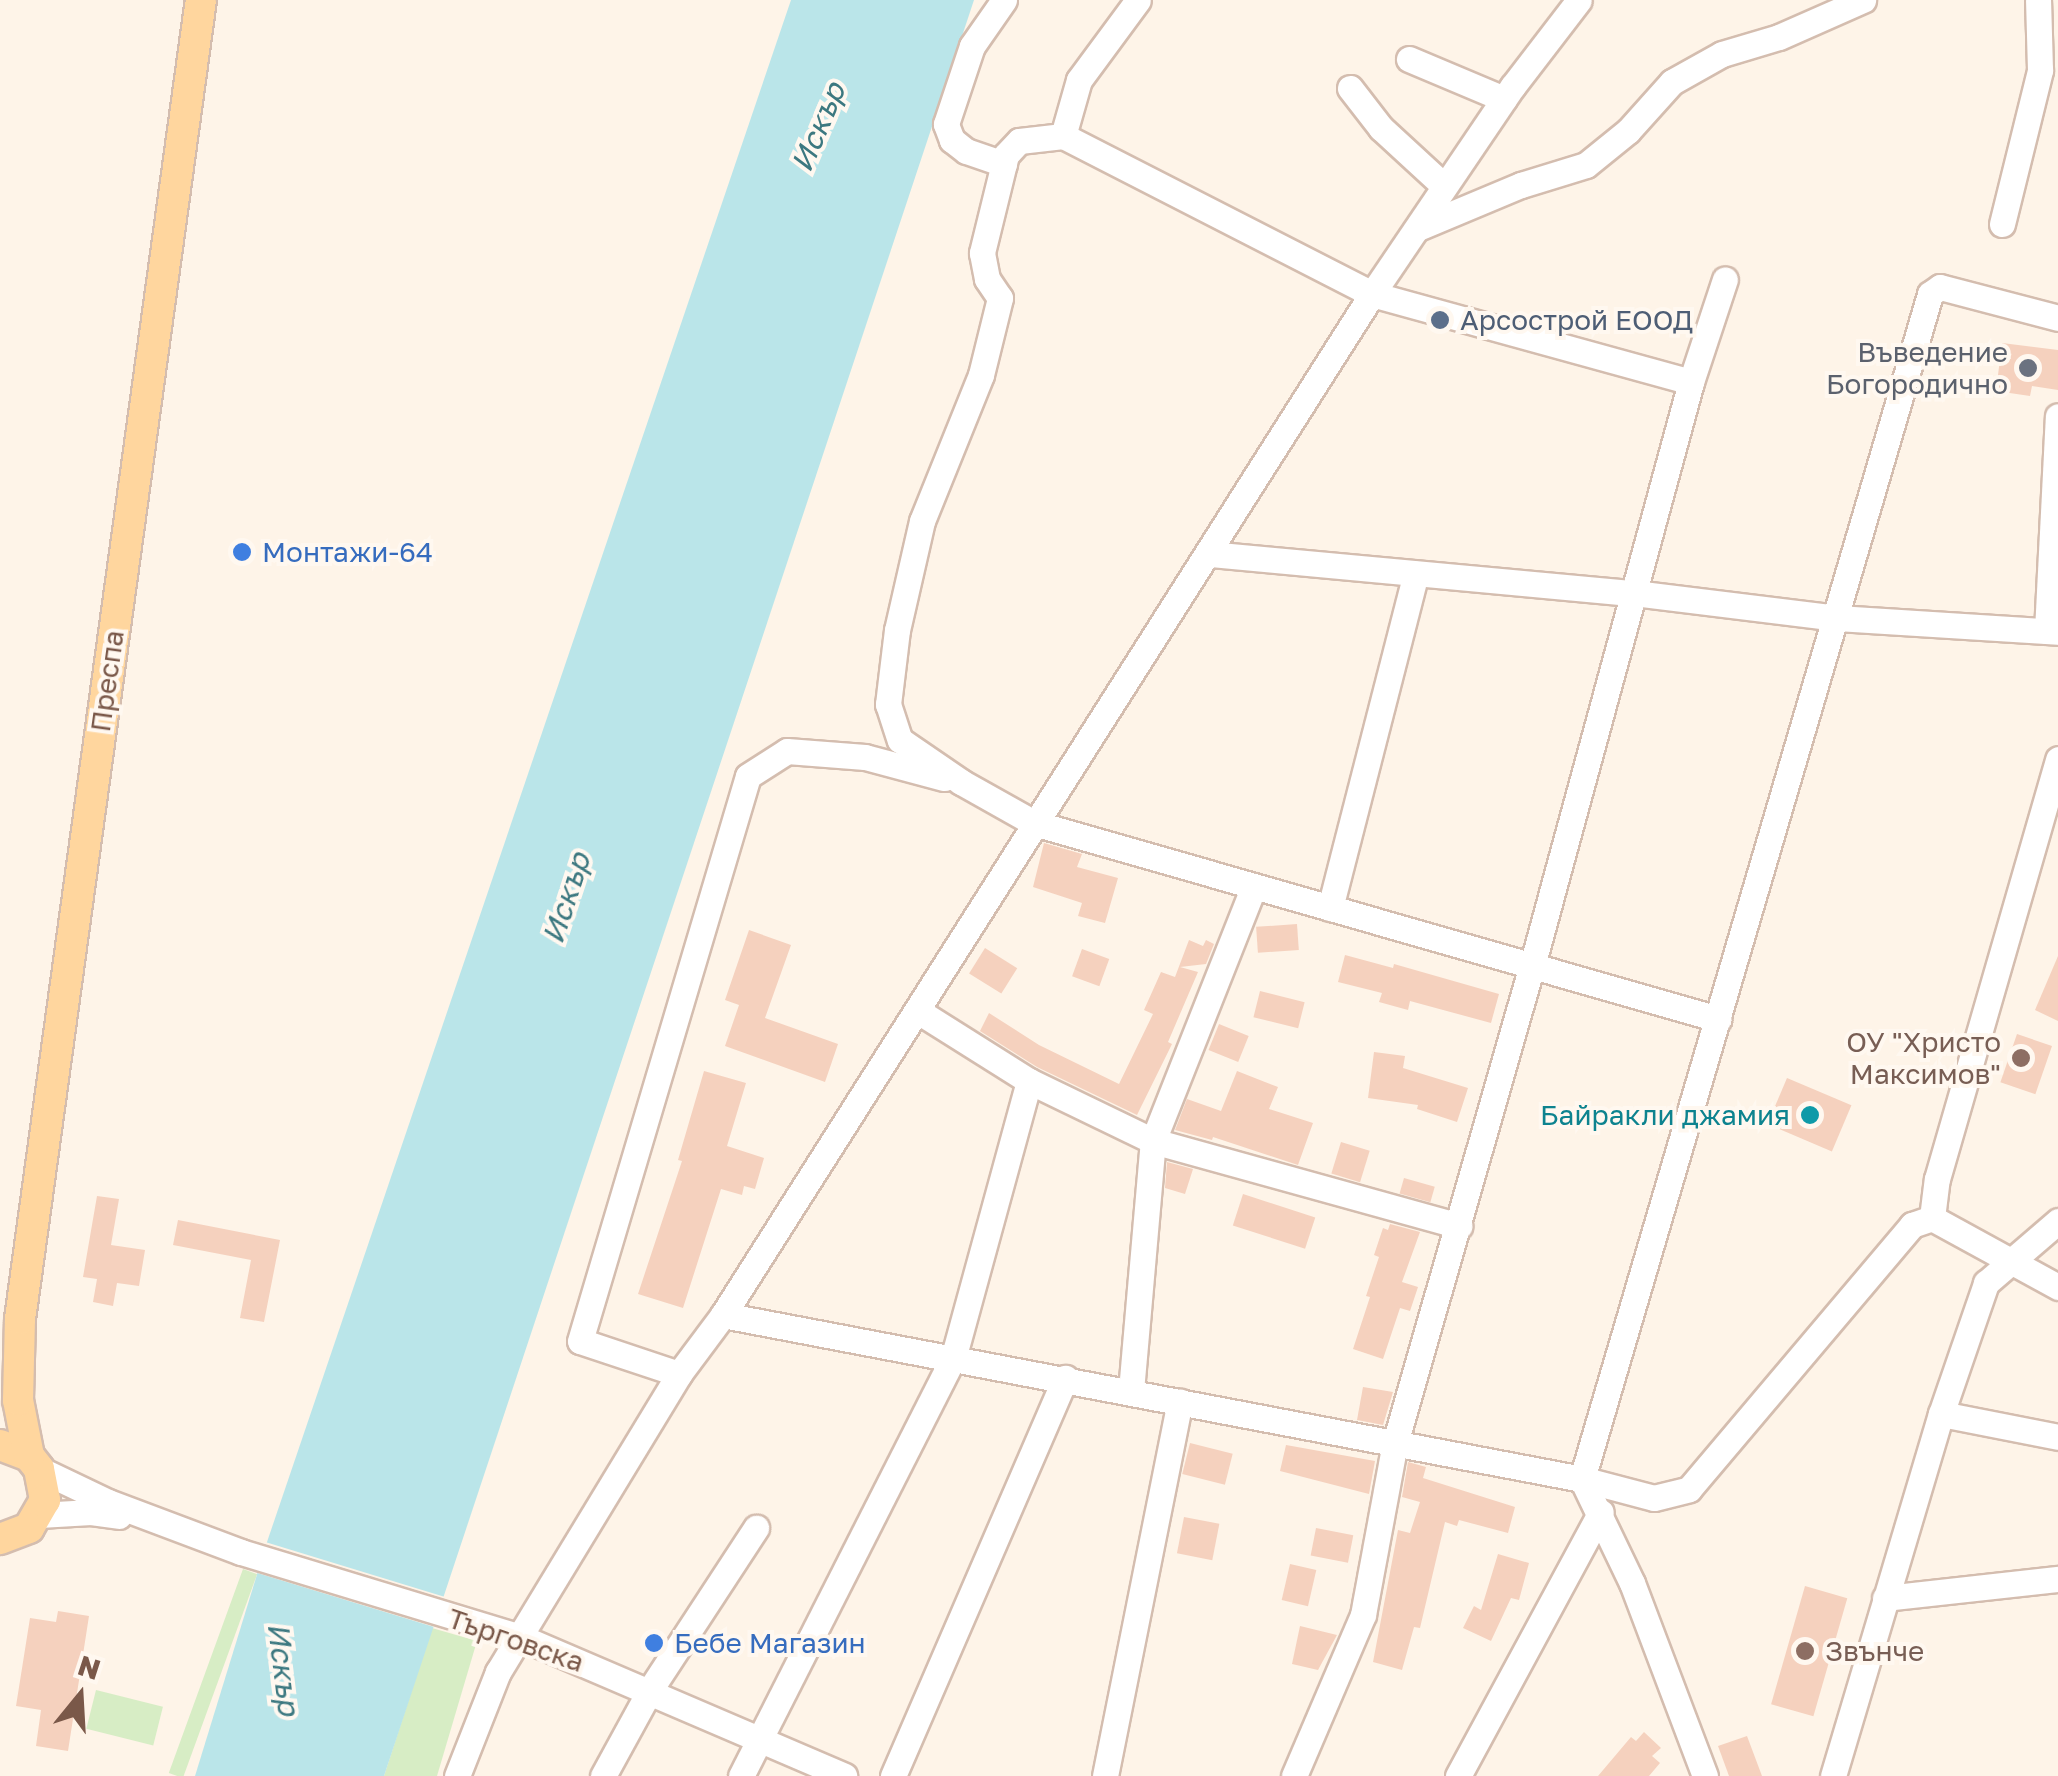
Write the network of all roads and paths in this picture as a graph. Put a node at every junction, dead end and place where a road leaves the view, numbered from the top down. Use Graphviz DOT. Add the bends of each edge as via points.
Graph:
graph roads {
  1 [pos="201,0"];
  2 [pos="1004,0"];
  3 [pos="1138,0"];
  4 [pos="1579,0"];
  5 [pos="1861,0"];
  6 [pos="2038,0"];
  7 [pos="1408,59"];
  8 [pos="2049,72"];
  9 [pos="1350,88"];
  10 [pos="1504,99"];
  11 [pos="1064,136"];
  12 [pos="1004,164"];
  13 [pos="1444,186"];
  14 [pos="2002,224"];
  15 [pos="1418,228"];
  16 [pos="1725,279"];
  17 [pos="1372,294"];
  18 [pos="2058,318"];
  19 [pos="1690,382"];
  20 [pos="2058,416"];
  21 [pos="2057,491"];
  22 [pos="1210,554"];
  23 [pos="1416,574"];
  24 [pos="1634,593"];
  25 [pos="1837,618"];
  26 [pos="2053,632"];
  27 [pos="2058,759"];
  28 [pos="960,782"];
  29 [pos="1034,823"];
  30 [pos="1254,886"];
  31 [pos="1330,908"];
  32 [pos="1532,966"];
  33 [pos="918,1012"];
  34 [pos="1718,1019"];
  35 [pos="1028,1080"];
  36 [pos="1153,1142"];
  37 [pos="1932,1218"];
  38 [pos="2058,1221"];
  39 [pos="1459,1226"];
  40 [pos="2007,1260"];
  41 [pos="2058,1287"];
  42 [pos="723,1314"];
  43 [pos="10,1316"];
  44 [pos="953,1359"];
  45 [pos="16,1362"];
  46 [pos="680,1374"];
  47 [pos="1065,1378"];
  48 [pos="1131,1391"];
  49 [pos="1180,1401"];
  50 [pos="0,1406"];
  51 [pos="1941,1414"];
  52 [pos="2058,1437"];
  53 [pos="1395,1442"];
  54 [pos="22,1457"];
  55 [pos="1582,1479"];
  56 [pos="1600,1512"];
  57 [pos="756,1528"];
  58 [pos="178,1529"];
  59 [pos="14,1537"];
  60 [pos="2058,1579"];
  61 [pos="1885,1598"];
  62 [pos="518,1636"];
  63 [pos="650,1690"];
  64 [pos="760,1738"];
  65 [pos="458,1776"];
  66 [pos="603,1776"];
  67 [pos="741,1776"];
  68 [pos="844,1776"];
  69 [pos="892,1776"];
  70 [pos="1105,1776"];
  71 [pos="1294,1776"];
  72 [pos="1458,1776"];
  73 [pos="1705,1776"];
  74 [pos="1833,1776"];
  1 -- 43 [label="main road, Преспа"];
  2 -- 12 [label="street" via="972,46 946,124 966,151"];
  3 -- 11 [label="street" via="1079,80"];
  4 -- 10 [label="street"];
  5 -- 15 [label="street" via="1722,54 1672,82 1586,165"];
  6 -- 8 [label="street"];
  7 -- 10 [label="street"];
  8 -- 14 [label="street"];
  9 -- 13 [label="street" via="1380,128"];
  10 -- 13 [label="street"];
  11 -- 12 [label="street" via="1019,141"];
  11 -- 17 [label="street"];
  12 -- 28 [label="street" via="982,253 987,280 1000,298 981,375 922,521 888,704 900,740"];
  13 -- 15 [label="street"];
  15 -- 17 [label="street"];
  16 -- 19 [label="street"];
  17 -- 19 [label="street"];
  17 -- 22 [label="street"];
  18 -- 25 [label="street" via="1940,287 1930,294"];
  19 -- 24 [label="street"];
  20 -- 21 [label="street"];
  21 -- 26 [label="street"];
  22 -- 23 [label="street"];
  22 -- 29 [label="street"];
  23 -- 24 [label="street"];
  23 -- 31 [label="street"];
  24 -- 25 [label="street"];
  24 -- 32 [label="street"];
  25 -- 26 [label="street"];
  25 -- 34 [label="street"];
  27 -- 37 [label="street" via="1936,1179"];
  28 -- 29 [label="street"];
  28 -- 46 [label="street" via="865,757 787,752 748,776 580,1341"];
  29 -- 30 [label="street"];
  29 -- 33 [label="street"];
  30 -- 31 [label="street"];
  30 -- 36 [label="street"];
  31 -- 32 [label="street"];
  32 -- 34 [label="street"];
  32 -- 39 [label="street"];
  33 -- 35 [label="street"];
  33 -- 42 [label="street"];
  34 -- 55 [label="street"];
  35 -- 36 [label="street"];
  35 -- 44 [label="street"];
  36 -- 39 [label="street"];
  36 -- 48 [label="street"];
  37 -- 40 [label="street"];
  37 -- 55 [label="street" via="1912,1225 1689,1490 1654,1498"];
  38 -- 40 [label="street"];
  39 -- 53 [label="street"];
  40 -- 41 [label="street"];
  40 -- 51 [label="street" via="1986,1284"];
  42 -- 44 [label="street"];
  42 -- 46 [label="street"];
  43 -- 45 [label="main road, Преспа"];
  44 -- 47 [label="street"];
  44 -- 64 [label="street"];
  45 -- 50 [label="main road, Преспа"];
  45 -- 54 [label="main road, Преспа"];
  46 -- 62 [label="street"];
  47 -- 48 [label="street"];
  47 -- 69 [label="street"];
  48 -- 49 [label="street"];
  49 -- 53 [label="street"];
  49 -- 70 [label="street"];
  51 -- 52 [label="street"];
  51 -- 61 [label="street"];
  53 -- 55 [label="street"];
  53 -- 71 [label="street" via="1363,1615"];
  54 -- 58 [label="street, Търговска"];
  54 -- 59 [label="main road, Преспа" via="44,1500"];
  55 -- 56 [label="street"];
  56 -- 72 [label="street"];
  56 -- 73 [label="street"];
  57 -- 63 [label="street"];
  58 -- 59 [label="street, Търговска" via="91,1512"];
  58 -- 62 [label="street, Търговска"];
  60 -- 61 [label="street"];
  61 -- 74 [label="street"];
  62 -- 63 [label="street, Търговска"];
  62 -- 65 [label="street" via="478,1715"];
  63 -- 64 [label="street, Търговска"];
  63 -- 66 [label="street"];
  64 -- 67 [label="street"];
  64 -- 68 [label="street, Търговска"];
}
